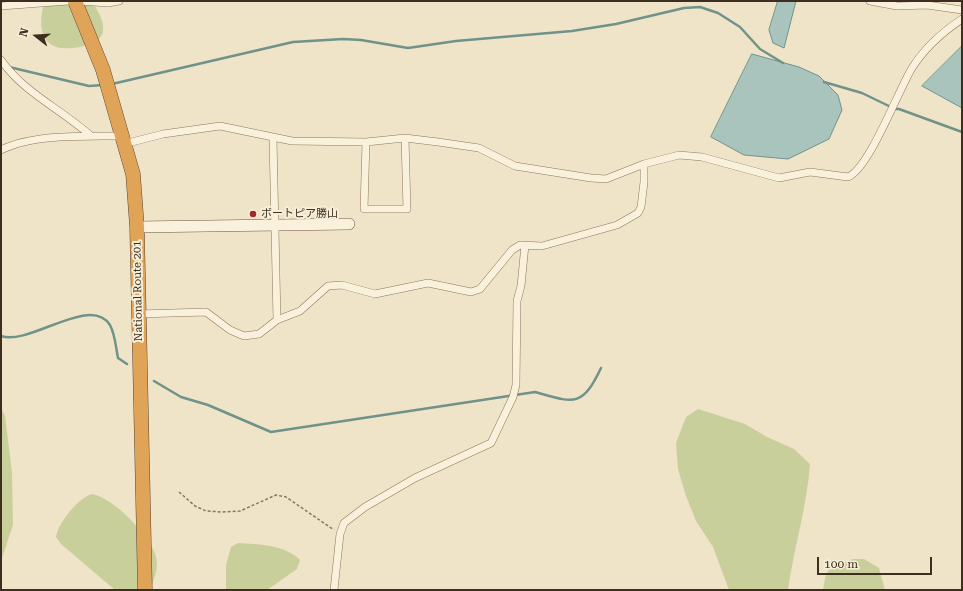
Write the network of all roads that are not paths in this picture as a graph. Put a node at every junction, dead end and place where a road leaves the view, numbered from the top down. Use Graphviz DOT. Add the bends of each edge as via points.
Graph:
graph roads {
  1 [pos="68,1"];
  2 [pos="75,1"];
  3 [pos="80,1"];
  4 [pos="119,1"];
  5 [pos="870,1"];
  6 [pos="1,6"];
  7 [pos="962,10"];
  8 [pos="962,18"];
  9 [pos="1,60"];
  10 [pos="91,136"];
  11 [pos="405,138"];
  12 [pos="273,139"];
  13 [pos="123,140"];
  14 [pos="366,142"];
  15 [pos="1,150"];
  16 [pos="644,164"];
  17 [pos="349,224"];
  18 [pos="276,225"];
  19 [pos="137,227"];
  20 [pos="525,245"];
  21 [pos="138,314"];
  22 [pos="277,320"];
  23 [pos="145,590"];
  24 [pos="334,590"];
  1 -- 6 [label="street"];
  2 -- 13 [label="highway, National Route 201" via="103,70"];
  3 -- 4 [label="street"];
  5 -- 7 [label="street" via="897,6 927,5"];
  8 -- 16 [label="street" via="916,62 873,145 851,176 810,172 779,178 692,155 668,157"];
  9 -- 10 [label="street" via="28,90"];
  10 -- 13 [label="street"];
  10 -- 15 [label="street" via="26,141"];
  11 -- 14 [label="street"];
  11 -- 14 [label="street" via="407,209 364,209"];
  11 -- 16 [label="street" via="479,148 515,166 591,178 606,179"];
  12 -- 13 [label="street" via="220,126"];
  12 -- 14 [label="street"];
  12 -- 18 [label="street"];
  13 -- 19 [label="highway, National Route 201" via="133,174"];
  16 -- 20 [label="street" via="641,207 638,213 617,225 542,246"];
  17 -- 18 [label="street"];
  18 -- 19 [label="street"];
  18 -- 22 [label="street"];
  19 -- 21 [label="highway, National Route 201"];
  20 -- 22 [label="street" via="512,250 480,289 471,292 428,283 375,294 342,285 328,286 300,311"];
  20 -- 24 [label="street" via="517,300 516,385 491,443 414,478 344,523 340,534"];
  21 -- 22 [label="street" via="206,312 230,330 244,336 259,334"];
  21 -- 23 [label="highway, National Route 201"];
}
